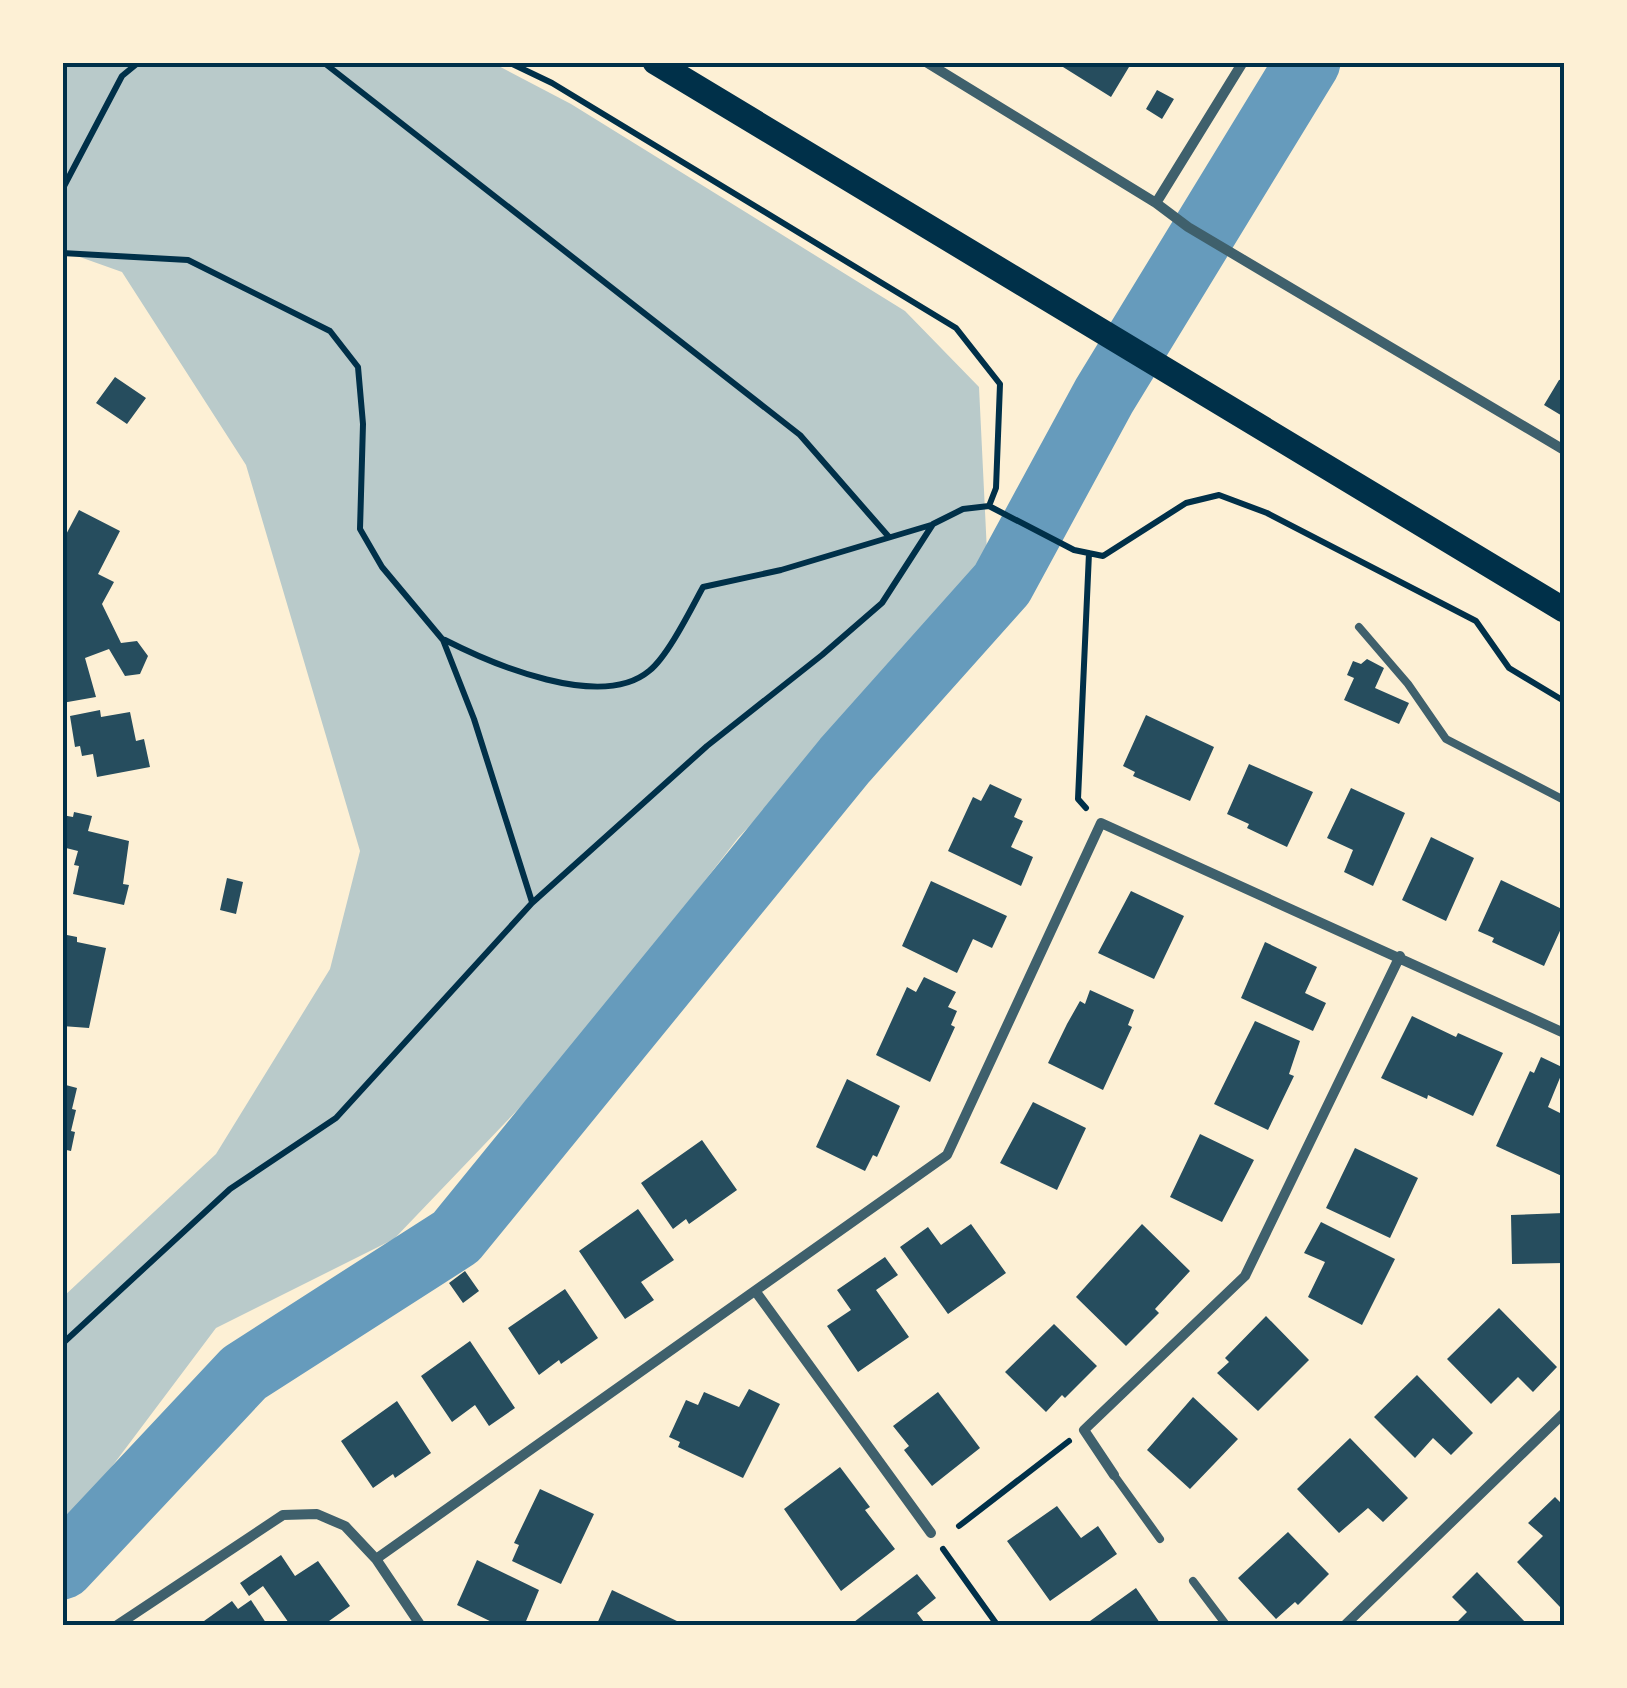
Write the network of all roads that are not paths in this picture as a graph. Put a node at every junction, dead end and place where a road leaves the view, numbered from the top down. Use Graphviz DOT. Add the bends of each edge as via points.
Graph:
graph roads {
  1 [pos="655,62"];
  2 [pos="926,62"];
  3 [pos="1242,62"];
  4 [pos="1156,203"];
  5 [pos="1564,450"];
  6 [pos="1564,610"];
  7 [pos="1360,627"];
  8 [pos="1564,800"];
  9 [pos="1400,956"];
  10 [pos="1564,1033"];
  11 [pos="756,1292"];
  12 [pos="1564,1413"];
  13 [pos="1114,1475"];
  14 [pos="935,1538"];
  15 [pos="1160,1539"];
  16 [pos="376,1560"];
  17 [pos="1193,1581"];
  18 [pos="116,1626"];
  19 [pos="420,1626"];
  20 [pos="1226,1626"];
  21 [pos="1344,1626"];
  1 -- 6 [label="main road"];
  2 -- 4 [label="street"];
  3 -- 4 [label="street"];
  4 -- 5 [label="street"];
  7 -- 8 [label="lane" via="1446,739"];
  9 -- 10 [label="street"];
  9 -- 11 [label="street" via="1101,823 947,1155"];
  9 -- 13 [label="street" via="1244,1276 1084,1430"];
  11 -- 14 [label="street"];
  11 -- 16 [label="street"];
  12 -- 21 [label="street"];
  13 -- 15 [label="lane"];
  16 -- 18 [label="street" via="345,1526 317,1514 283,1515"];
  16 -- 19 [label="street"];
  17 -- 20 [label="lane"];
}
